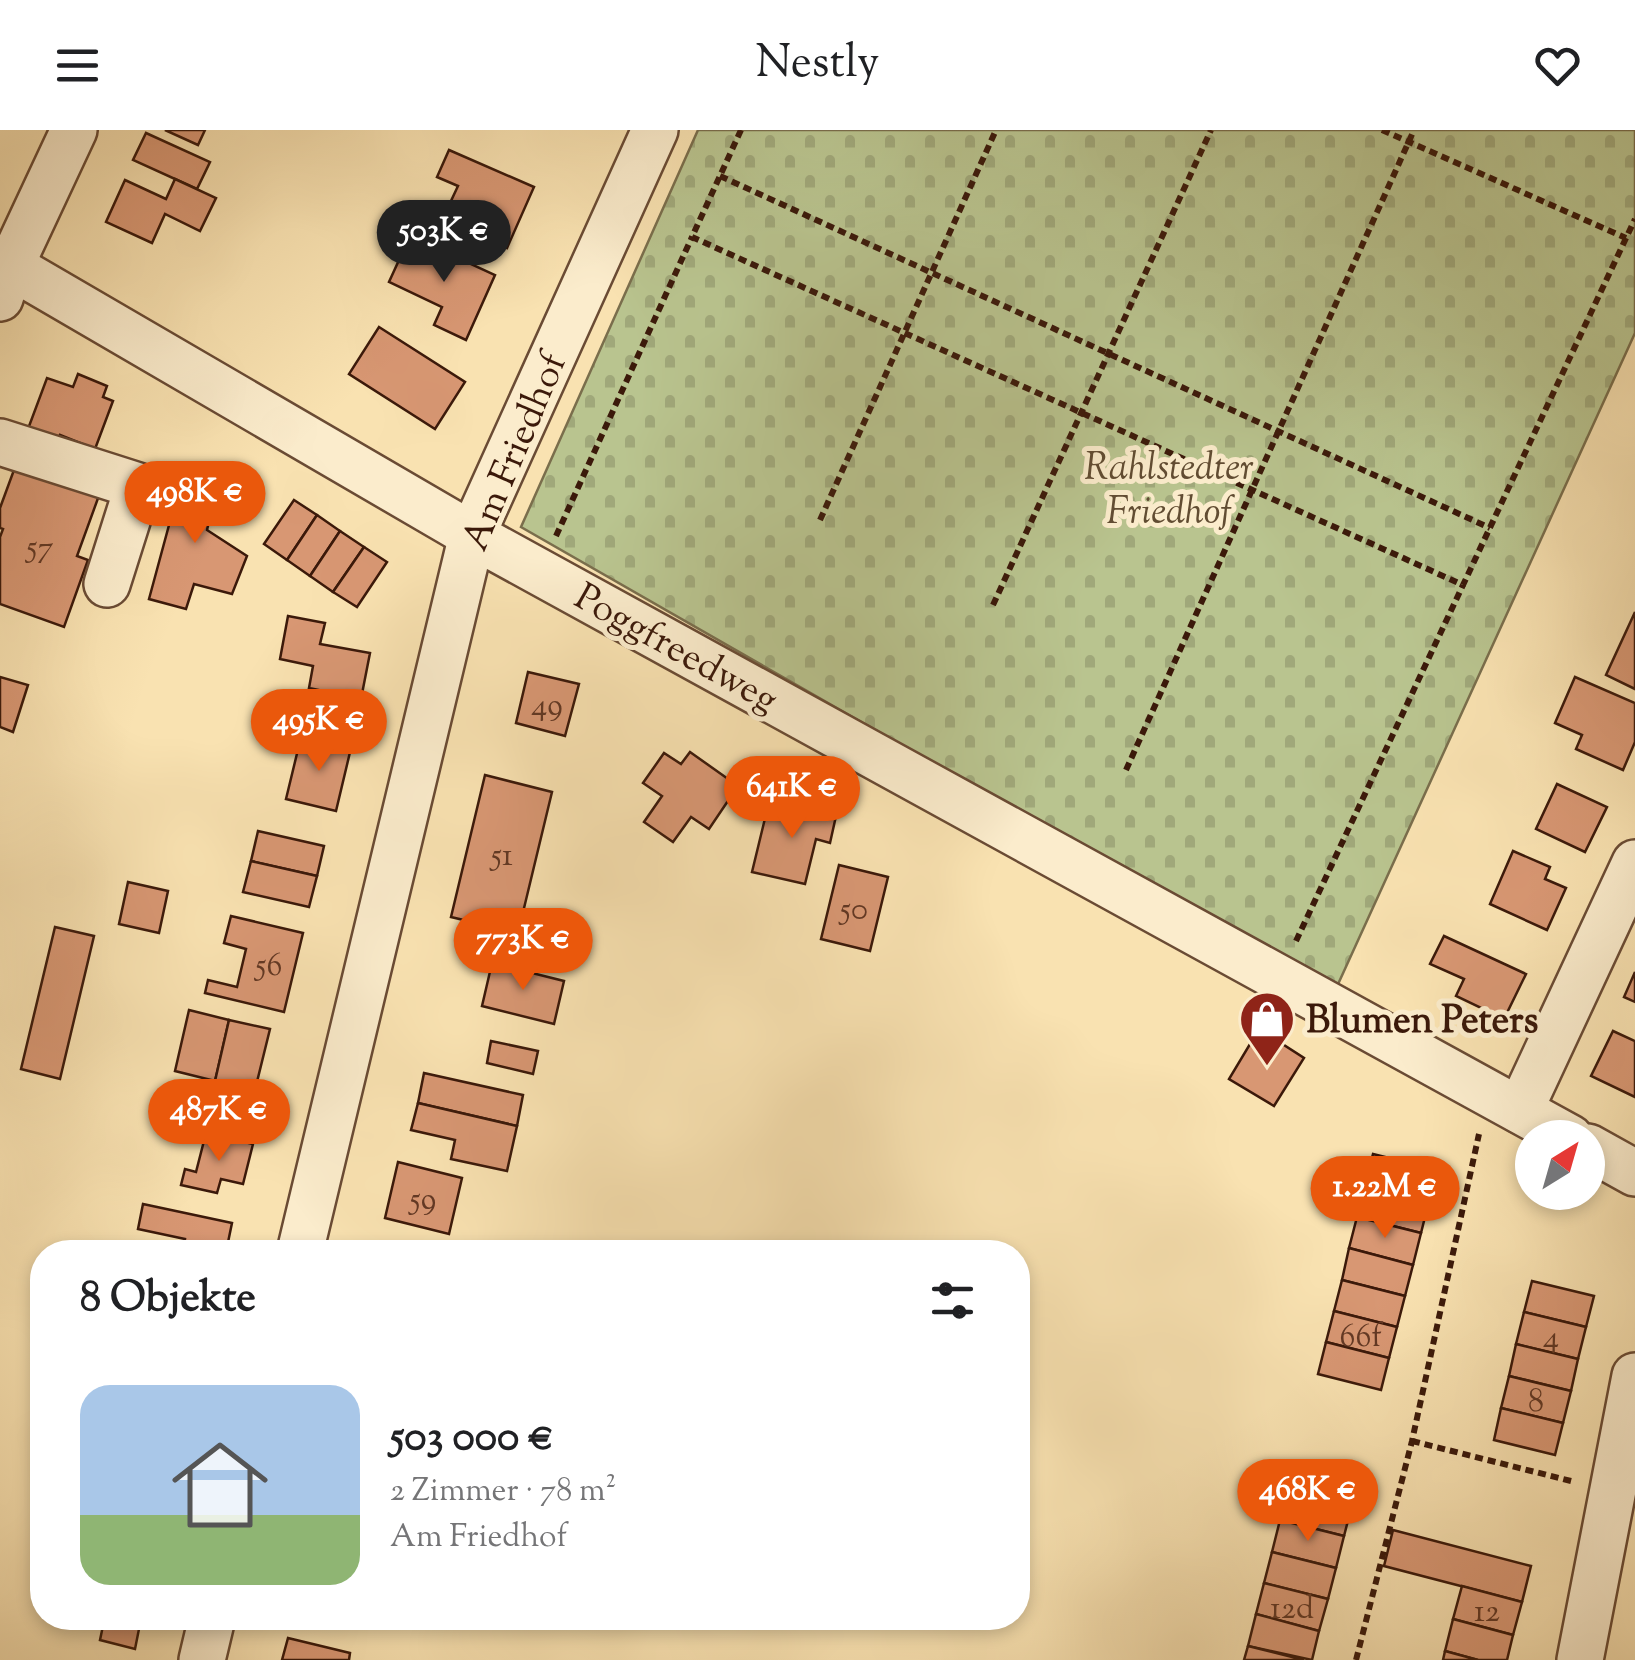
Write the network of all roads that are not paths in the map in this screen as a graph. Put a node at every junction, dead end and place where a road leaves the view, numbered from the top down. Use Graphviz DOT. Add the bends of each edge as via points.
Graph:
graph roads {
  1 [pos="74,130"];
  2 [pos="655,130"];
  3 [pos="4,275"];
  4 [pos="0,442"];
  5 [pos="472,535"];
  6 [pos="107,584"];
  7 [pos="1635,863"];
  8 [pos="1506,1102"];
  9 [pos="1538,1120"];
  10 [pos="1605,1156"];
  11 [pos="1635,1173"];
  12 [pos="303,1240"];
  13 [pos="1635,1376"];
  14 [pos="209,1630"];
  15 [pos="202,1660"];
  16 [pos="1580,1660"];
  1 -- 3 [label="street"];
  2 -- 5 [label="street, Am Friedhof"];
  3 -- 5 [label="street, Poggfreedweg"];
  4 -- 6 [label="street" via="138,486"];
  5 -- 8 [label="street, Poggfreedweg"];
  5 -- 12 [label="street, Am Friedhof"];
  7 -- 8 [label="street"];
  8 -- 9 [label="street, Poggfreedweg"];
  10 -- 11 [label="street"];
  13 -- 16 [label="street"];
  14 -- 15 [label="street"];
}
